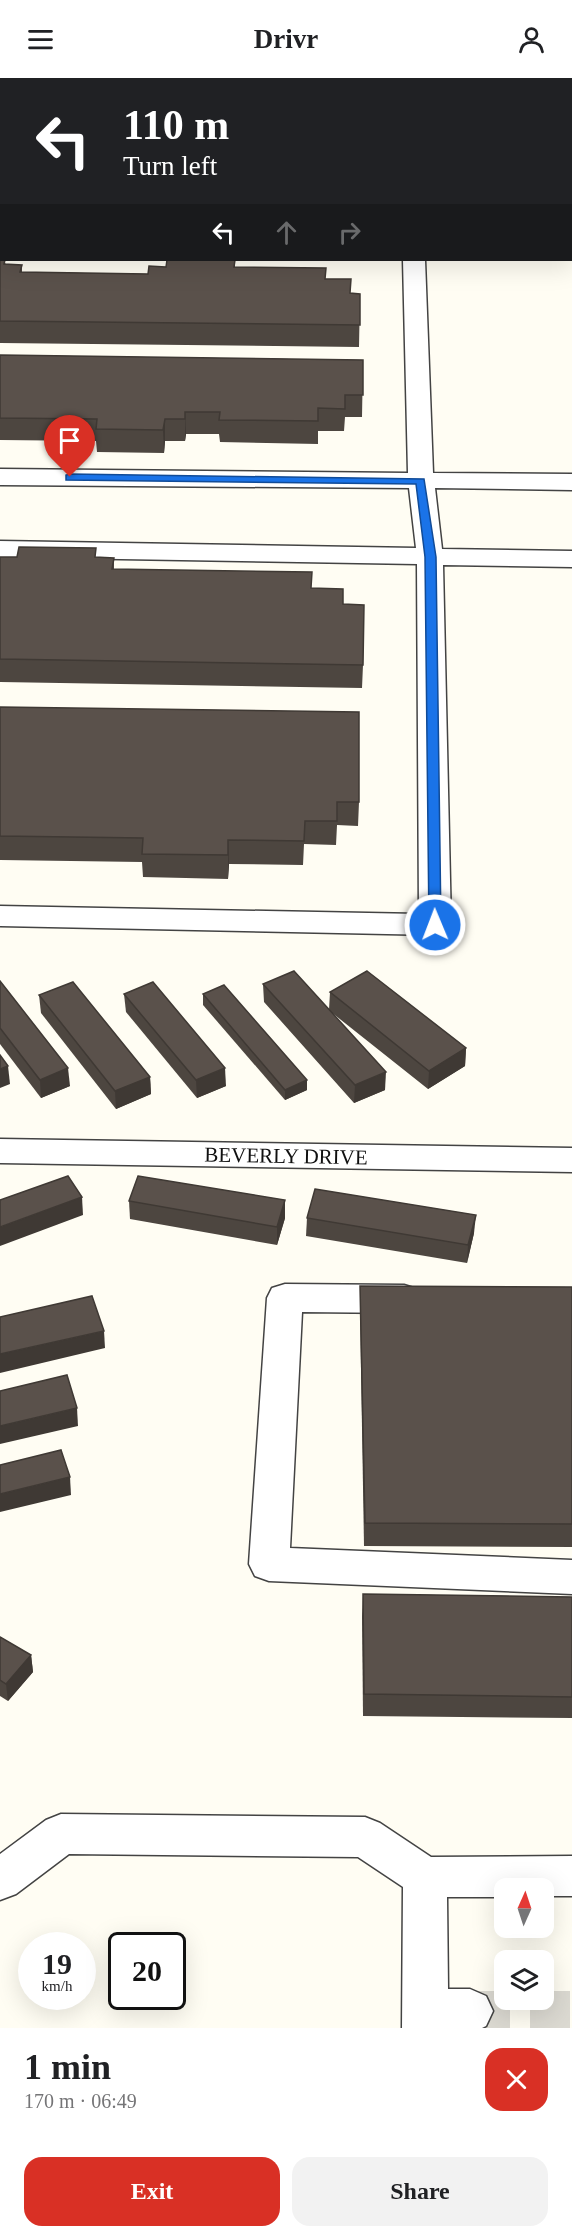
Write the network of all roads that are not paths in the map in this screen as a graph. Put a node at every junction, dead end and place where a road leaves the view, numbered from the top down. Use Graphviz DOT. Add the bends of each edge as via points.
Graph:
graph roads {
  1 [pos="414,261"];
  2 [pos="0,477"];
  3 [pos="421,481"];
  4 [pos="572,482"];
  5 [pos="0,549"];
  6 [pos="430,557"];
  7 [pos="572,559"];
  8 [pos="0,916"];
  9 [pos="0,1151"];
  10 [pos="572,1160"];
  11 [pos="440,1300"];
  12 [pos="572,1577"];
  13 [pos="572,1876"];
  14 [pos="425,1877"];
  15 [pos="0,1880"];
  16 [pos="470,2011"];
  17 [pos="425,2019"];
  1 -- 3 [label="lane"];
  2 -- 3 [label="lane"];
  3 -- 4 [label="lane"];
  3 -- 6 [label="lane"];
  5 -- 6 [label="lane"];
  6 -- 7 [label="lane"];
  6 -- 8 [label="lane" via="435,925"];
  9 -- 10 [label="lane, BEVERLY DRIVE"];
  11 -- 12 [label="lane" via="285,1298 269,1564"];
  13 -- 14 [label="lane"];
  14 -- 15 [label="lane" via="365,1837 61,1834"];
  14 -- 17 [label="lane"];
  16 -- 17 [label="lane"];
}
